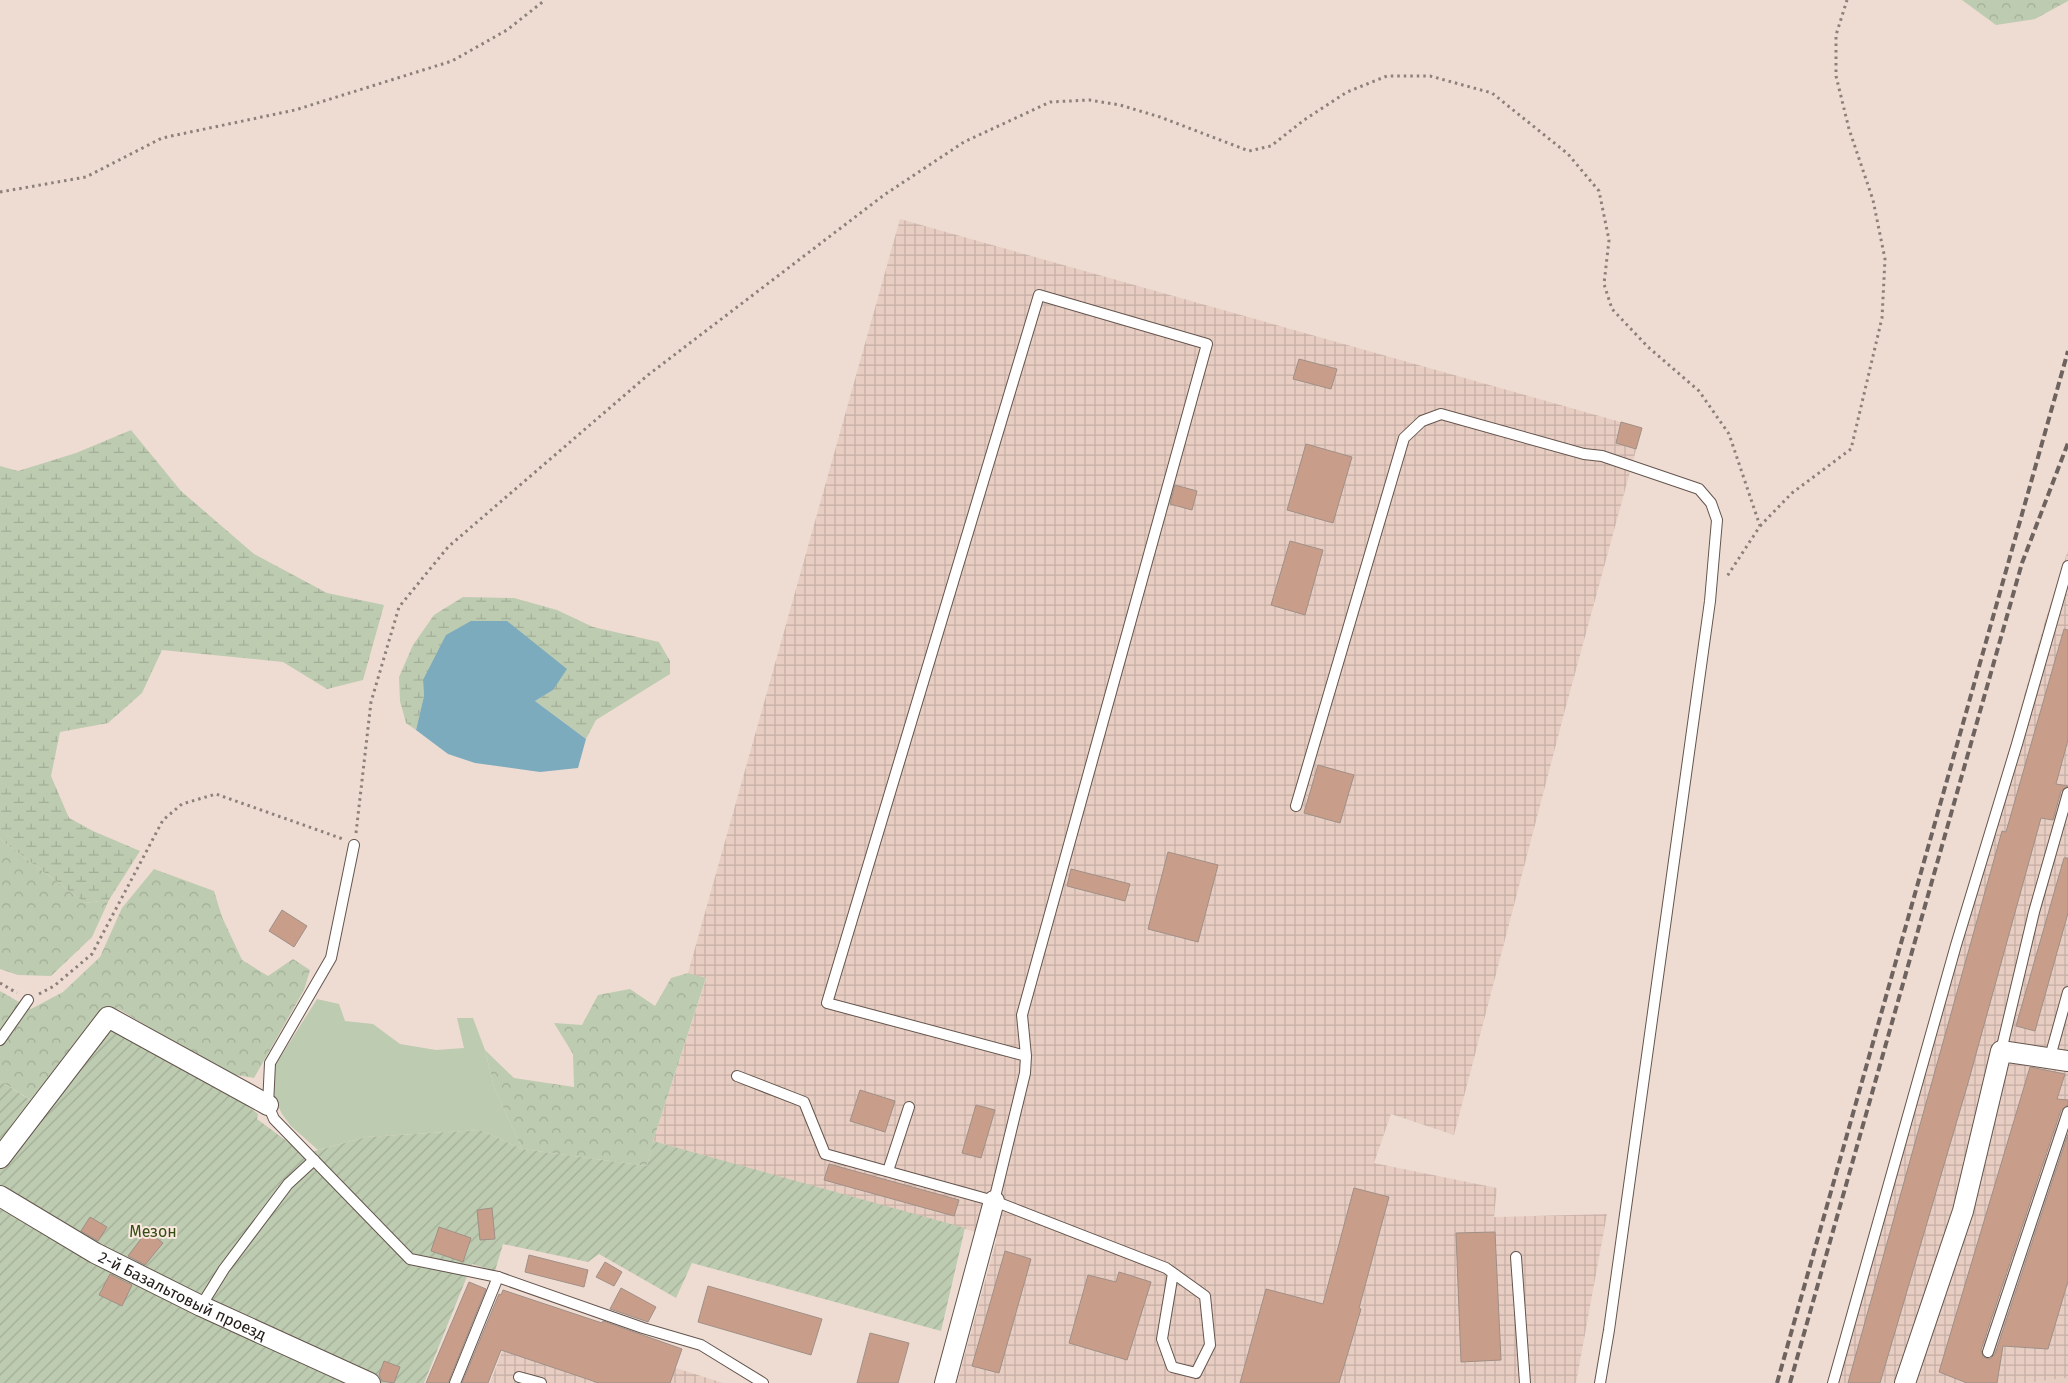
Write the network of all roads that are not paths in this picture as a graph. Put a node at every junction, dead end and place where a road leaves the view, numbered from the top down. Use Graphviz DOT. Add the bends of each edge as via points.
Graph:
graph roads {
  1 [pos="2068,566"];
  2 [pos="2068,793"];
  3 [pos="1296,806"];
  4 [pos="354,844"];
  5 [pos="2068,992"];
  6 [pos="28,1000"];
  7 [pos="0,1040"];
  8 [pos="2001,1051"];
  9 [pos="1026,1056"];
  10 [pos="2059,1059"];
  11 [pos="737,1076"];
  12 [pos="268,1105"];
  13 [pos="909,1107"];
  14 [pos="2068,1112"];
  15 [pos="0,1158"];
  16 [pos="314,1160"];
  17 [pos="888,1171"];
  18 [pos="0,1196"];
  19 [pos="994,1201"];
  20 [pos="1516,1257"];
  21 [pos="1173,1273"];
  22 [pos="498,1278"];
  23 [pos="201,1306"];
  24 [pos="1988,1352"];
  25 [pos="519,1377"];
  26 [pos="370,1383"];
  27 [pos="455,1383"];
  28 [pos="541,1383"];
  29 [pos="764,1383"];
  30 [pos="945,1383"];
  31 [pos="1525,1383"];
  32 [pos="1600,1383"];
  33 [pos="1833,1383"];
  34 [pos="1905,1383"];
  1 -- 33 [label="lane" via="1956,945"];
  2 -- 8 [label="lane" via="2034,912"];
  3 -- 32 [label="lane" via="1404,438 1422,421 1441,414 1584,454 1602,456 1699,490 1711,503 1717,520 1710,601"];
  4 -- 12 [label="lane" via="331,958 270,1063"];
  5 -- 10 [label="lane"];
  6 -- 7 [label="lane"];
  8 -- 10 [label="street"];
  8 -- 34 [label="street" via="1963,1211"];
  9 -- 9 [label="lane" via="1022,1015 1207,344 1039,295 827,1003"];
  9 -- 19 [label="lane" via="1025,1073"];
  11 -- 17 [label="lane" via="804,1102 825,1154"];
  12 -- 15 [label="street" via="108,1017"];
  12 -- 16 [label="lane" via="274,1120"];
  13 -- 17 [label="lane"];
  14 -- 24 [label="lane"];
  16 -- 22 [label="lane" via="410,1259"];
  16 -- 23 [label="lane" via="288,1184 224,1268"];
  17 -- 19 [label="lane"];
  18 -- 23 [label="street, 2-й Базальтовый проезд" via="95,1253"];
  19 -- 21 [label="lane"];
  19 -- 30 [label="street"];
  20 -- 31 [label="lane"];
  21 -- 21 [label="lane" via="1205,1296 1210,1345 1196,1373 1172,1367 1162,1339"];
  22 -- 27 [label="lane"];
  22 -- 29 [label="lane" via="701,1345"];
  23 -- 26 [label="street, 2-й Базальтовый проезд"];
  25 -- 28 [label="lane"];
}
